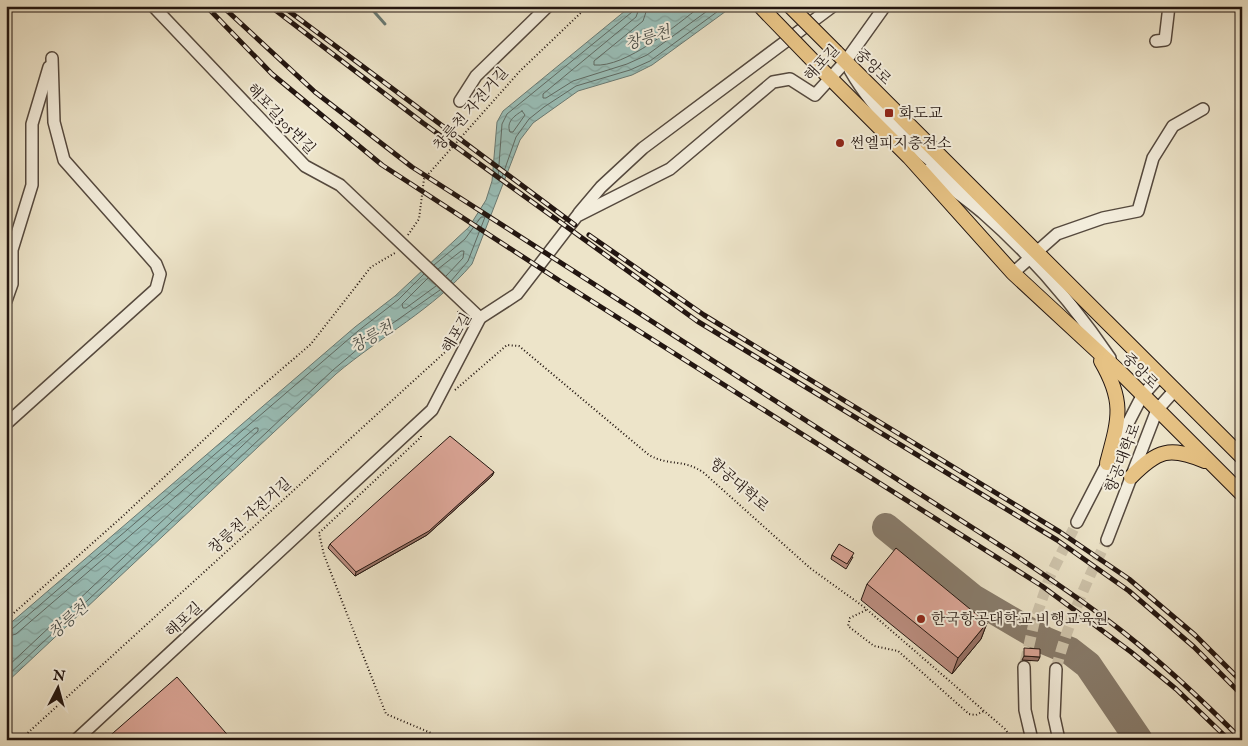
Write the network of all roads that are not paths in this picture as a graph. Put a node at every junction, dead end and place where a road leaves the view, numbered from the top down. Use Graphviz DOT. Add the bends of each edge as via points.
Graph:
graph roads {
  1 [pos="153,6"];
  2 [pos="548,6"];
  3 [pos="760,6"];
  4 [pos="790,6"];
  5 [pos="833,6"];
  6 [pos="885,6"];
  7 [pos="1169,6"];
  8 [pos="1156,41"];
  9 [pos="841,57"];
  10 [pos="831,78"];
  11 [pos="460,100"];
  12 [pos="1203,109"];
  13 [pos="909,157"];
  14 [pos="577,216"];
  15 [pos="1032,255"];
  16 [pos="1013,273"];
  17 [pos="6,301"];
  18 [pos="480,318"];
  19 [pos="1093,347"];
  20 [pos="1120,373"];
  21 [pos="1159,377"];
  22 [pos="1174,391"];
  23 [pos="1142,396"];
  24 [pos="1157,410"];
  25 [pos="6,424"];
  26 [pos="1242,458"];
  27 [pos="1107,463"];
  28 [pos="1212,464"];
  29 [pos="1131,477"];
  30 [pos="1242,494"];
  31 [pos="1077,522"];
  32 [pos="1107,540"];
  33 [pos="1024,667"];
  34 [pos="1056,669"];
  35 [pos="76,740"];
  36 [pos="1032,740"];
  37 [pos="1059,740"];
  1 -- 18 [label="street, 해포길305번길" via="305,166 340,185"];
  2 -- 11 [label="street" via="476,76"];
  3 -- 10 [label="main road, 중앙로, bridge"];
  4 -- 9 [label="main road, 중앙로, bridge"];
  5 -- 14 [label="street" via="643,148 600,187"];
  6 -- 9 [label="street, 해포길"];
  7 -- 8 [label="street" via="1165,40"];
  9 -- 10 [label="street, 해포길"];
  9 -- 15 [label="main road, 중앙로" via="991,208"];
  10 -- 13 [label="main road, 중앙로"];
  10 -- 14 [label="street, 해포길" via="815,95 790,79 773,82 670,169"];
  12 -- 15 [label="street" via="1173,126 1153,158 1138,211 1103,218 1057,234"];
  13 -- 15 [label="street"];
  13 -- 16 [label="main road, 중앙로"];
  14 -- 18 [label="street, 해포길" via="517,294"];
  15 -- 16 [label="street"];
  15 -- 20 [label="street" via="1083,319"];
  15 -- 21 [label="main road, 중앙로"];
  16 -- 19 [label="main road, 중앙로"];
  17 -- 25 [label="street" via="12,284 12,250 32,185 32,124 52,58 54,122 64,160 156,264 160,274 156,289"];
  18 -- 35 [label="street, 해포길" via="432,410"];
  19 -- 20 [label="main road, 중앙로"];
  19 -- 27 [label="main road" via="1117,392 1119,410"];
  20 -- 23 [label="main road, 중앙로"];
  21 -- 22 [label="main road, 중앙로"];
  21 -- 23 [label="street, 항공대학로"];
  22 -- 24 [label="street, 항공대학로"];
  22 -- 26 [label="main road, 중앙로"];
  23 -- 24 [label="main road, 중앙로"];
  23 -- 27 [label="street, 항공대학로"];
  24 -- 28 [label="main road, 중앙로"];
  24 -- 29 [label="street, 항공대학로"];
  27 -- 31 [label="street, 항공대학로"];
  28 -- 29 [label="main road" via="1186,453 1165,452"];
  28 -- 30 [label="main road, 중앙로"];
  29 -- 32 [label="street, 항공대학로"];
  33 -- 36 [label="street" via="1025,710"];
  34 -- 37 [label="street" via="1054,717"];
}
